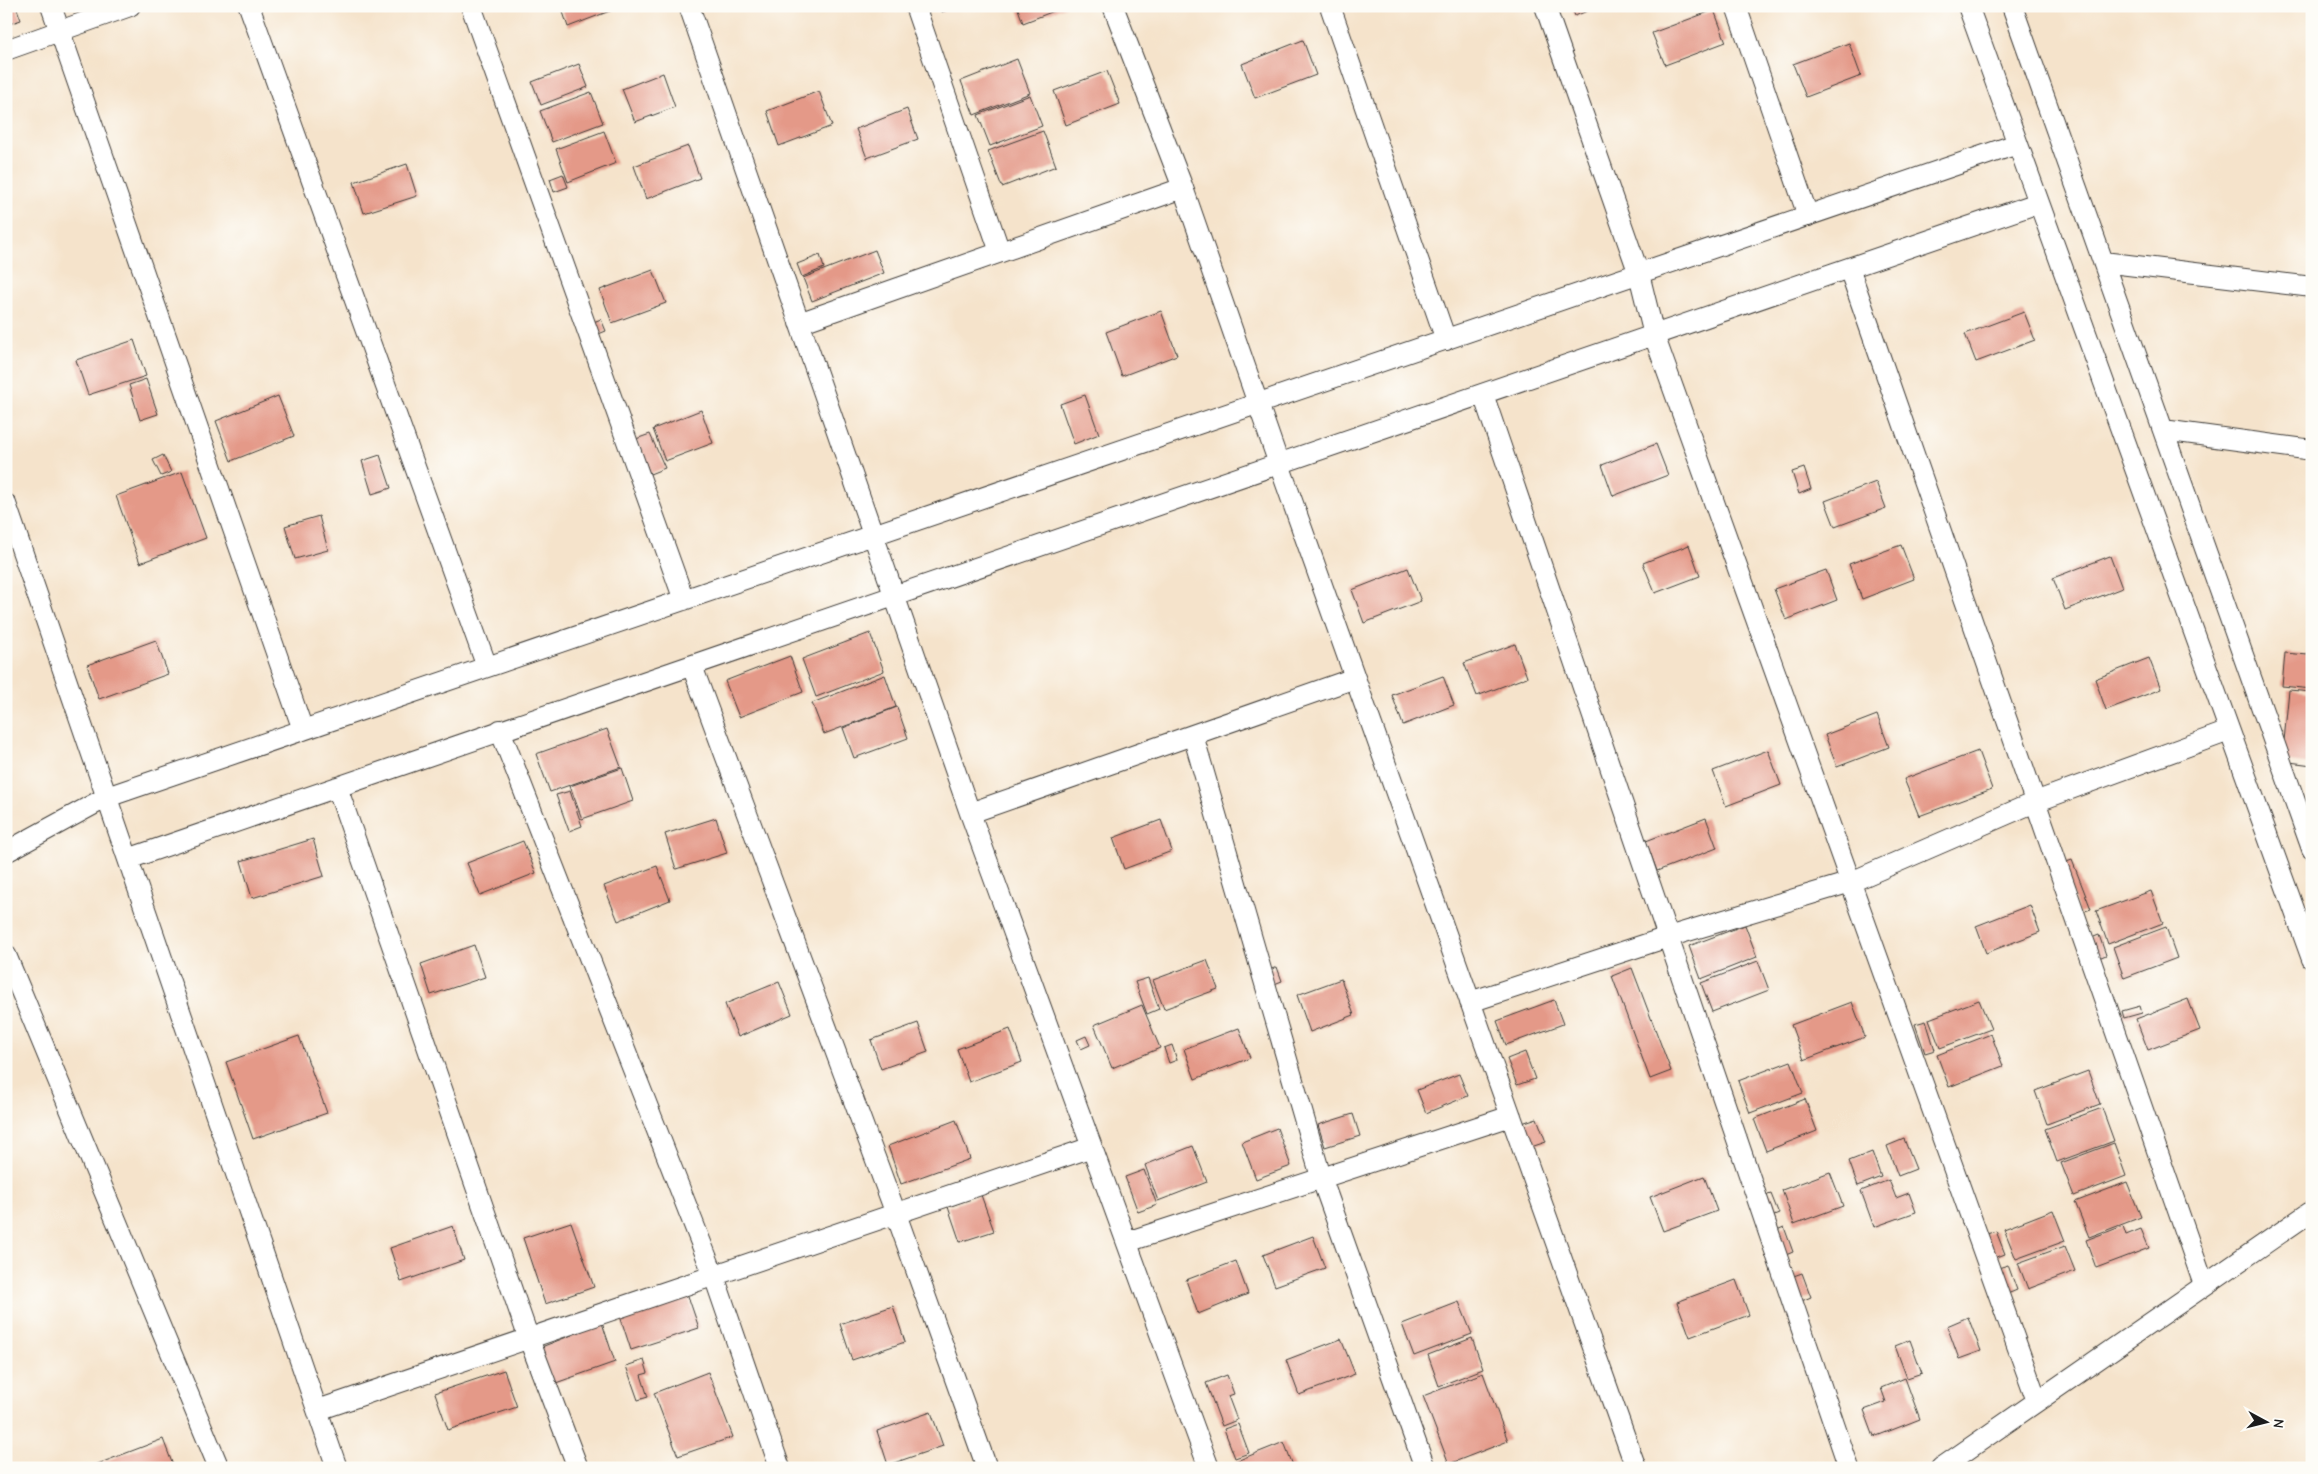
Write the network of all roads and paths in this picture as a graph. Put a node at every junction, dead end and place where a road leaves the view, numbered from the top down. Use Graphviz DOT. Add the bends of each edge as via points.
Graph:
graph roads {
  1 [pos="51,6"];
  2 [pos="130,6"];
  3 [pos="249,6"];
  4 [pos="471,6"];
  5 [pos="689,6"];
  6 [pos="915,6"];
  7 [pos="1113,6"];
  8 [pos="1330,6"];
  9 [pos="1545,6"];
  10 [pos="1736,6"];
  11 [pos="1968,6"];
  12 [pos="2012,6"];
  13 [pos="60,30"];
  14 [pos="6,50"];
  15 [pos="2017,144"];
  16 [pos="1183,188"];
  17 [pos="2038,203"];
  18 [pos="1808,216"];
  19 [pos="1000,252"];
  20 [pos="2103,262"];
  21 [pos="1849,268"];
  22 [pos="1639,274"];
  23 [pos="2312,287"];
  24 [pos="799,323"];
  25 [pos="1654,335"];
  26 [pos="1446,340"];
  27 [pos="1483,394"];
  28 [pos="1259,404"];
  29 [pos="2163,430"];
  30 [pos="2312,450"];
  31 [pos="1279,464"];
  32 [pos="6,504"];
  33 [pos="873,535"];
  34 [pos="896,596"];
  35 [pos="684,600"];
  36 [pos="692,666"];
  37 [pos="487,667"];
  38 [pos="1355,678"];
  39 [pos="303,730"];
  40 [pos="500,730"];
  41 [pos="2230,731"];
  42 [pos="1193,735"];
  43 [pos="337,787"];
  44 [pos="107,797"];
  45 [pos="2035,802"];
  46 [pos="970,813"];
  47 [pos="2312,849"];
  48 [pos="6,852"];
  49 [pos="128,859"];
  50 [pos="1851,882"];
  51 [pos="1668,938"];
  52 [pos="6,955"];
  53 [pos="2312,959"];
  54 [pos="1470,1002"];
  55 [pos="1511,1116"];
  56 [pos="1092,1147"];
  57 [pos="1321,1178"];
  58 [pos="2312,1211"];
  59 [pos="896,1214"];
  60 [pos="1127,1242"];
  61 [pos="714,1276"];
  62 [pos="2204,1285"];
  63 [pos="530,1338"];
  64 [pos="2037,1401"];
  65 [pos="318,1410"];
  66 [pos="218,1468"];
  67 [pos="337,1468"];
  68 [pos="578,1468"];
  69 [pos="780,1468"];
  70 [pos="987,1468"];
  71 [pos="1209,1468"];
  72 [pos="1425,1468"];
  73 [pos="1636,1468"];
  74 [pos="1849,1468"];
  75 [pos="1941,1468"];
  1 -- 13 [label="street"];
  2 -- 13 [label="street"];
  3 -- 37 [label="street"];
  4 -- 35 [label="street"];
  5 -- 24 [label="street"];
  6 -- 19 [label="street"];
  7 -- 16 [label="street"];
  8 -- 26 [label="street"];
  9 -- 22 [label="street"];
  10 -- 18 [label="street"];
  11 -- 15 [label="street"];
  12 -- 20 [label="street"];
  13 -- 14 [label="street"];
  13 -- 39 [label="street"];
  15 -- 17 [label="street"];
  15 -- 18 [label="street"];
  16 -- 19 [label="street"];
  16 -- 28 [label="street"];
  17 -- 21 [label="street"];
  17 -- 41 [label="street"];
  18 -- 22 [label="street"];
  19 -- 24 [label="street"];
  20 -- 23 [label="street"];
  20 -- 29 [label="street"];
  21 -- 25 [label="street"];
  21 -- 45 [label="street"];
  22 -- 25 [label="street"];
  22 -- 26 [label="street"];
  24 -- 33 [label="street"];
  25 -- 27 [label="street"];
  25 -- 50 [label="street"];
  26 -- 28 [label="street"];
  27 -- 31 [label="street"];
  27 -- 51 [label="street"];
  28 -- 31 [label="street"];
  28 -- 33 [label="street"];
  29 -- 30 [label="street"];
  29 -- 47 [label="street"];
  31 -- 34 [label="street"];
  31 -- 38 [label="street"];
  32 -- 44 [label="street"];
  33 -- 34 [label="street"];
  33 -- 35 [label="street"];
  34 -- 36 [label="street"];
  34 -- 46 [label="street"];
  35 -- 37 [label="street"];
  36 -- 40 [label="street"];
  36 -- 59 [label="street"];
  37 -- 39 [label="street"];
  38 -- 42 [label="street"];
  38 -- 54 [label="street"];
  39 -- 44 [label="street"];
  40 -- 43 [label="street"];
  40 -- 61 [label="street"];
  41 -- 45 [label="street"];
  41 -- 53 [label="street"];
  42 -- 46 [label="street"];
  42 -- 57 [label="street"];
  43 -- 49 [label="street"];
  43 -- 63 [label="street"];
  44 -- 48 [label="street"];
  44 -- 49 [label="street"];
  45 -- 50 [label="street"];
  45 -- 62 [label="street"];
  46 -- 56 [label="street"];
  49 -- 65 [label="street"];
  50 -- 51 [label="street"];
  50 -- 64 [label="street"];
  51 -- 54 [label="street"];
  51 -- 74 [label="street"];
  52 -- 66 [label="street"];
  54 -- 55 [label="street"];
  55 -- 57 [label="street"];
  55 -- 73 [label="street"];
  56 -- 59 [label="street"];
  56 -- 60 [label="street"];
  57 -- 60 [label="street"];
  57 -- 72 [label="street"];
  58 -- 62 [label="street"];
  59 -- 61 [label="street"];
  59 -- 70 [label="street"];
  60 -- 71 [label="street"];
  61 -- 63 [label="street"];
  61 -- 69 [label="street"];
  62 -- 64 [label="street"];
  63 -- 65 [label="street"];
  63 -- 68 [label="street"];
  64 -- 75 [label="street"];
  65 -- 67 [label="street"];
}
